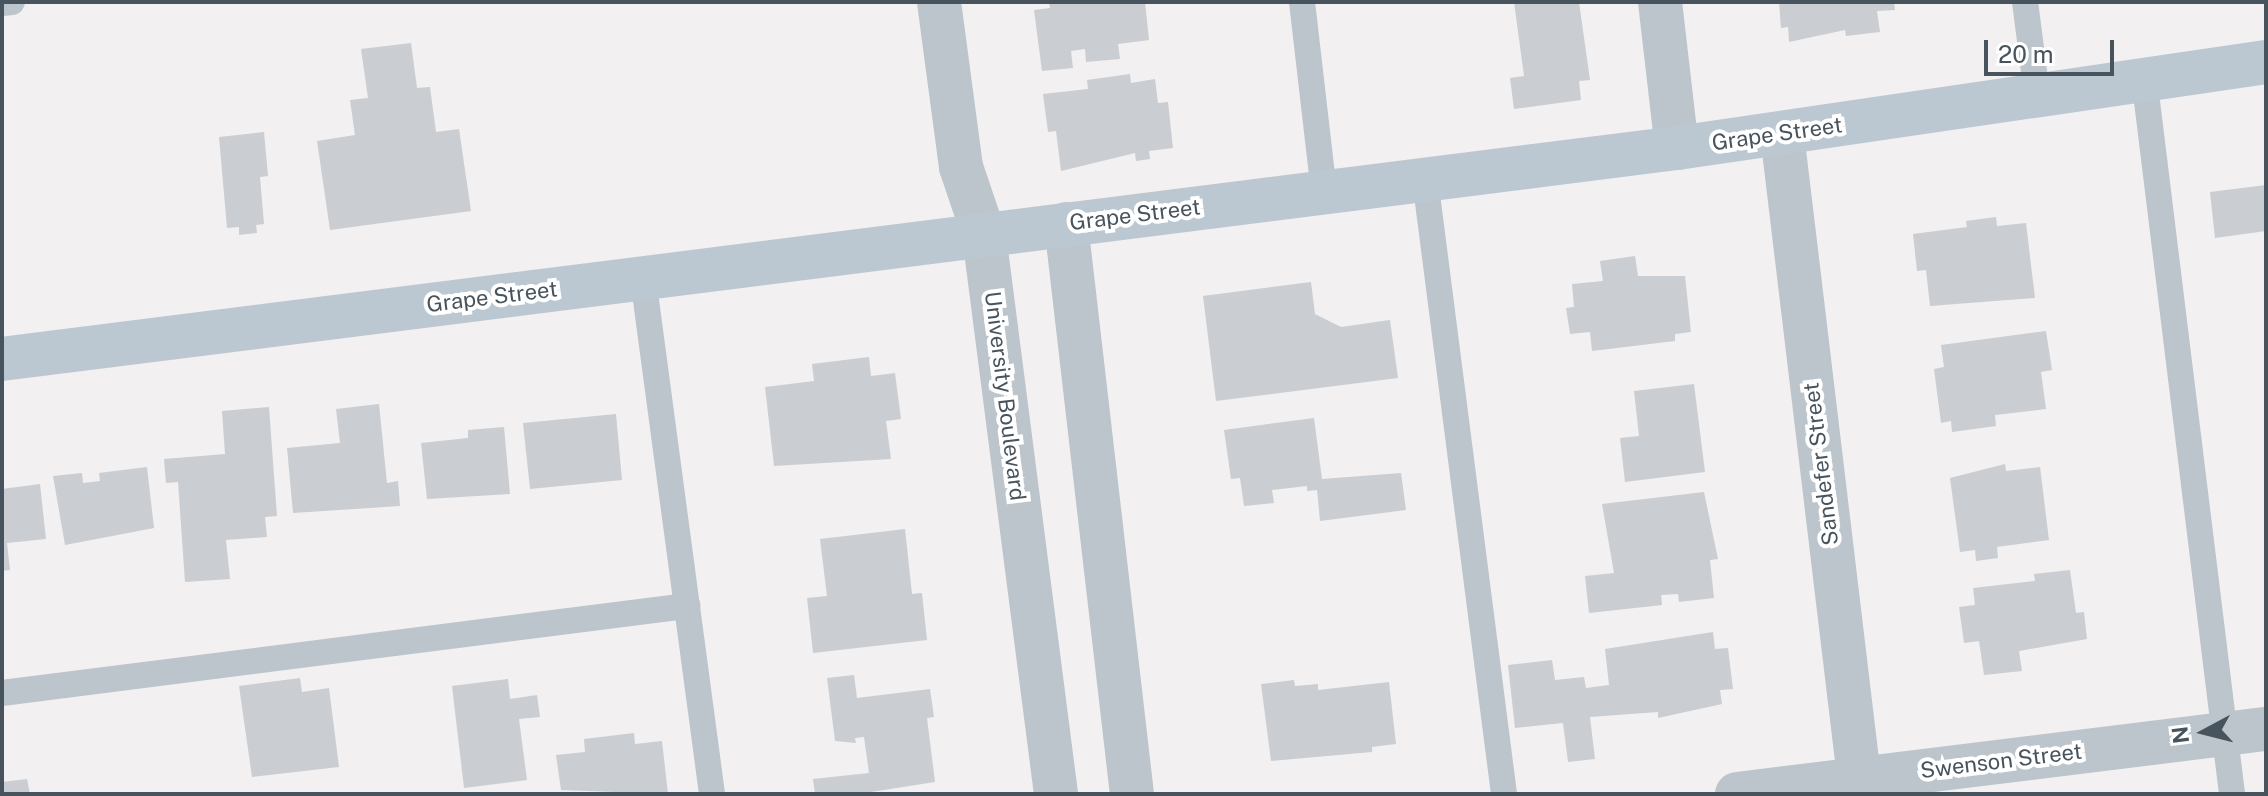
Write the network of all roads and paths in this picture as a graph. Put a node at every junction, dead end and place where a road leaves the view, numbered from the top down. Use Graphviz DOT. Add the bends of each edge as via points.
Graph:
graph roads {
  1 [pos="12,2"];
  2 [pos="939,2"];
  3 [pos="1302,2"];
  4 [pos="1660,2"];
  5 [pos="2025,2"];
  6 [pos="2,3"];
  7 [pos="2266,62"];
  8 [pos="2144,77"];
  9 [pos="2037,94"];
  10 [pos="1782,134"];
  11 [pos="1677,148"];
  12 [pos="1425,179"];
  13 [pos="1324,192"];
  14 [pos="1066,224"];
  15 [pos="984,235"];
  16 [pos="643,278"];
  17 [pos="2,359"];
  18 [pos="687,606"];
  19 [pos="2,693"];
  20 [pos="2245,731"];
  21 [pos="1860,786"];
  22 [pos="712,794"];
  23 [pos="1056,794"];
  24 [pos="1132,794"];
  25 [pos="1504,794"];
  26 [pos="1737,794"];
  27 [pos="2232,794"];
  1 -- 6 [label="lane"];
  2 -- 15 [label="street, University Boulevard" via="961,167"];
  3 -- 13 [label="lane"];
  4 -- 11 [label="street"];
  5 -- 9 [label="lane"];
  7 -- 8 [label="street, Grape Street"];
  8 -- 9 [label="street, Grape Street"];
  8 -- 20 [label="lane"];
  9 -- 10 [label="street, Grape Street"];
  10 -- 11 [label="street, Grape Street"];
  10 -- 21 [label="street, Sandefer Street"];
  11 -- 12 [label="street, Grape Street"];
  12 -- 13 [label="street, Grape Street"];
  12 -- 25 [label="lane"];
  13 -- 14 [label="street, Grape Street"];
  14 -- 15 [label="street, Grape Street"];
  14 -- 24 [label="street"];
  15 -- 16 [label="street, Grape Street"];
  15 -- 23 [label="street, University Boulevard"];
  16 -- 17 [label="street, Grape Street"];
  16 -- 18 [label="lane"];
  18 -- 19 [label="lane"];
  18 -- 22 [label="lane"];
  20 -- 21 [label="street, Swenson Street"];
  20 -- 27 [label="lane"];
  21 -- 26 [label="street, Swenson Street"];
}
